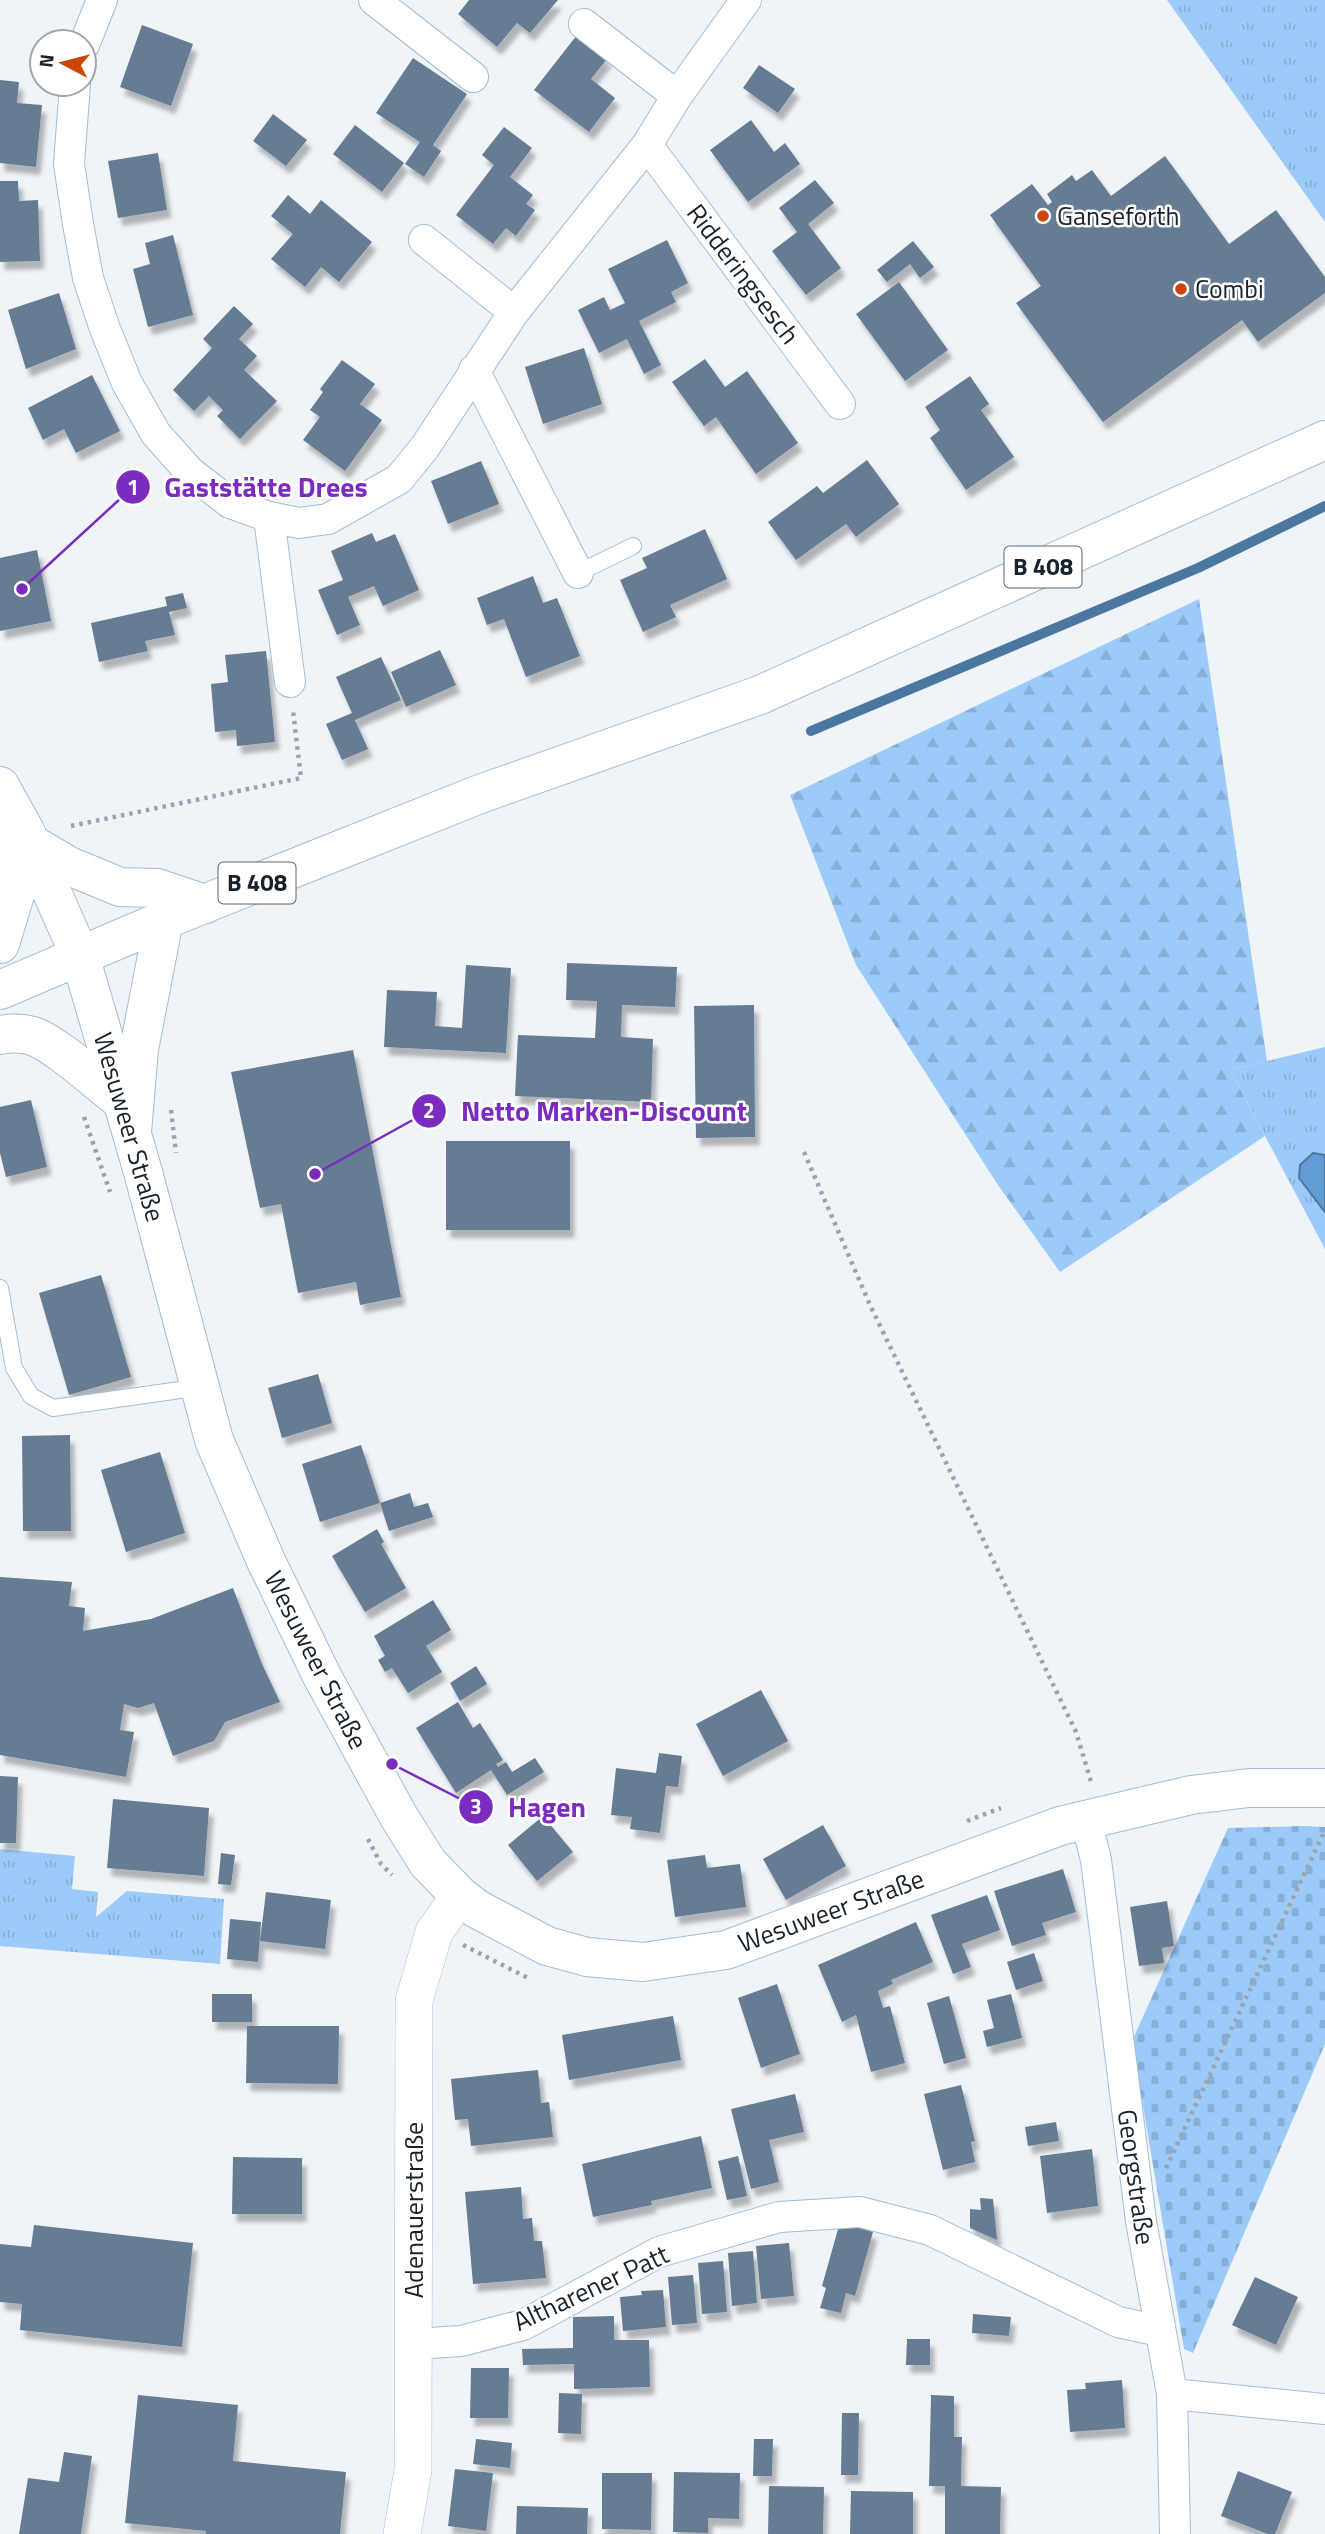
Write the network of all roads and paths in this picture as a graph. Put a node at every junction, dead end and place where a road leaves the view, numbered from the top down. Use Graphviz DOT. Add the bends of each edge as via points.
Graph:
graph roads {
  1 [pos="102,0"];
  2 [pos="374,0"];
  3 [pos="746,0"];
  4 [pos="584,24"];
  5 [pos="91,28"];
  6 [pos="473,76"];
  7 [pos="677,96"];
  8 [pos="74,98"];
  9 [pos="647,145"];
  10 [pos="424,240"];
  11 [pos="514,312"];
  12 [pos="474,370"];
  13 [pos="840,404"];
  14 [pos="1325,440"];
  15 [pos="269,517"];
  16 [pos="633,546"];
  17 [pos="578,573"];
  18 [pos="290,682"];
  19 [pos="0,786"];
  20 [pos="0,814"];
  21 [pos="75,834"];
  22 [pos="30,843"];
  23 [pos="205,904"];
  24 [pos="164,920"];
  25 [pos="0,944"];
  26 [pos="80,956"];
  27 [pos="0,990"];
  28 [pos="0,1035"];
  29 [pos="171,1109"];
  30 [pos="82,1114"];
  31 [pos="127,1117"];
  32 [pos="804,1152"];
  33 [pos="177,1163"];
  34 [pos="110,1193"];
  35 [pos="0,1288"];
  36 [pos="201,1387"];
  37 [pos="1104,1785"];
  38 [pos="1325,1788"];
  39 [pos="1087,1800"];
  40 [pos="1009,1806"];
  41 [pos="964,1822"];
  42 [pos="364,1829"];
  43 [pos="1325,1830"];
  44 [pos="401,1884"];
  45 [pos="450,1909"];
  46 [pos="536,1981"];
  47 [pos="1165,2171"];
  48 [pos="1160,2331"];
  49 [pos="415,2344"];
  50 [pos="1172,2394"];
  51 [pos="1325,2409"];
  52 [pos="402,2534"];
  53 [pos="1175,2534"];
  1 -- 5 [label="street"];
  2 -- 6 [label="street"];
  3 -- 7 [label="street"];
  4 -- 7 [label="street"];
  7 -- 9 [label="street"];
  8 -- 15 [label="street" via="69,164 88,278 127,383 156,434 190,472 230,503"];
  9 -- 11 [label="street"];
  9 -- 13 [label="street, Ridderingsesch"];
  10 -- 11 [label="street"];
  11 -- 12 [label="street"];
  12 -- 15 [label="street" via="399,479 328,519 299,523"];
  12 -- 17 [label="street"];
  14 -- 23 [label="main road, B 408" via="760,695 480,794"];
  15 -- 18 [label="street"];
  16 -- 17 [label="lane"];
  18 -- 21 [label="path" via="301,778 64,827"];
  19 -- 22 [label="main road, Wesuweer Straße"];
  20 -- 25 [label="main road" via="17,888"];
  22 -- 23 [label="main road" via="69,866 120,887 158,888"];
  22 -- 26 [label="main road, Wesuweer Straße"];
  23 -- 24 [label="main road, B 408"];
  24 -- 26 [label="main road, B 408"];
  24 -- 31 [label="main road"];
  26 -- 27 [label="main road, B 408"];
  26 -- 31 [label="main road, Wesuweer Straße"];
  28 -- 31 [label="main road" via="35,1037 62,1055"];
  29 -- 33 [label="path"];
  30 -- 34 [label="path"];
  31 -- 36 [label="main road, Wesuweer Straße"];
  32 -- 39 [label="path" via="870,1305 1076,1732"];
  35 -- 36 [label="lane" via="14,1368 31,1396 53,1408"];
  36 -- 45 [label="main road, Wesuweer Straße" via="214,1440 265,1561 322,1676"];
  37 -- 39 [label="path"];
  38 -- 39 [label="main road, Wesuweer Straße" via="1249,1788"];
  39 -- 45 [label="main road, Wesuweer Straße" via="1048,1831 726,1950 643,1962 587,1956 547,1946 477,1909"];
  39 -- 48 [label="street, Georgstraße" via="1141,2221"];
  40 -- 41 [label="path"];
  42 -- 44 [label="path" via="381,1864"];
  43 -- 47 [label="path"];
  45 -- 46 [label="path" via="461,1944"];
  45 -- 49 [label="street, Adenauerstraße" via="434,1932 414,2001"];
  48 -- 49 [label="street, Altharener Patt" via="1118,2322 930,2230 860,2212 779,2217 659,2252 523,2325 461,2341"];
  48 -- 50 [label="street, Georgstraße"];
  49 -- 52 [label="street, Adenauerstraße" via="413,2470"];
  50 -- 51 [label="street"];
  50 -- 53 [label="street, Georgstraße"];
}
